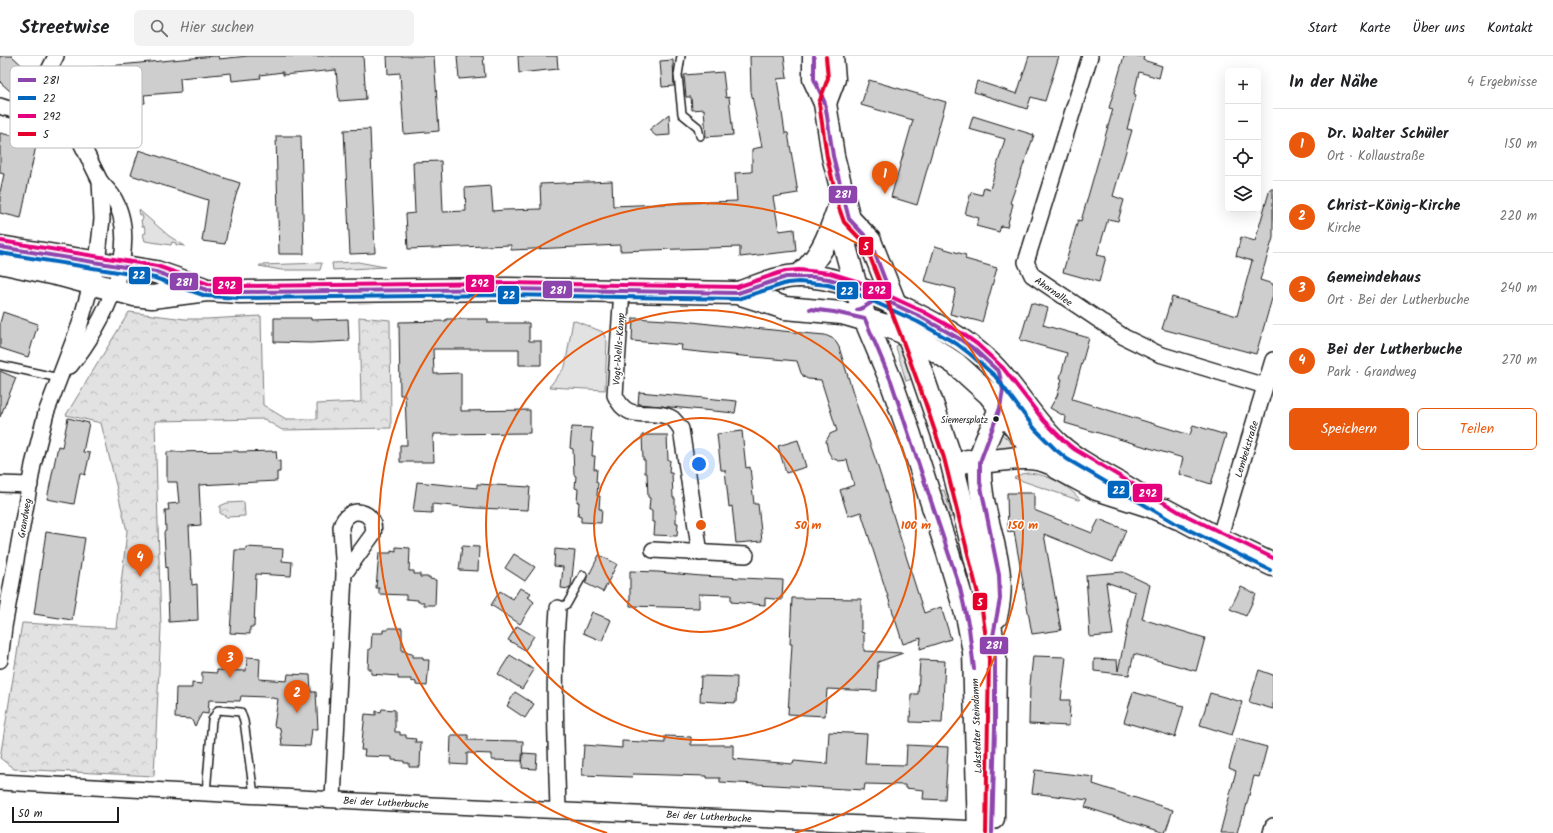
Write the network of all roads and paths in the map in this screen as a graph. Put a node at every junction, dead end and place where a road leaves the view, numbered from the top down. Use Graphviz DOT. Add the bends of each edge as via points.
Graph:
graph roads {
  1 [pos="681,56"];
  2 [pos="814,56"];
  3 [pos="832,56"];
  4 [pos="1090,56"];
  5 [pos="825,103"];
  6 [pos="0,106"];
  7 [pos="10,109"];
  8 [pos="700,136"];
  9 [pos="84,148"];
  10 [pos="100,181"];
  11 [pos="842,196"];
  12 [pos="849,219"];
  13 [pos="0,246"];
  14 [pos="0,262"];
  15 [pos="97,263"];
  16 [pos="120,266"];
  17 [pos="799,276"];
  18 [pos="92,284"];
  19 [pos="857,287"];
  20 [pos="114,290"];
  21 [pos="207,290"];
  22 [pos="622,290"];
  23 [pos="738,293"];
  24 [pos="872,305"];
  25 [pos="907,334"];
  26 [pos="1273,360"];
  27 [pos="0,365"];
  28 [pos="998,372"];
  29 [pos="59,378"];
  30 [pos="1265,386"];
  31 [pos="1000,408"];
  32 [pos="910,435"];
  33 [pos="950,456"];
  34 [pos="980,462"];
  35 [pos="1052,464"];
  36 [pos="0,484"];
  37 [pos="30,485"];
  38 [pos="1178,518"];
  39 [pos="1219,539"];
  40 [pos="653,550"];
  41 [pos="700,553"];
  42 [pos="746,555"];
  43 [pos="1273,565"];
  44 [pos="344,574"];
  45 [pos="582,575"];
  46 [pos="558,608"];
  47 [pos="993,636"];
  48 [pos="0,660"];
  49 [pos="0,782"];
  50 [pos="206,794"];
  51 [pos="254,796"];
  52 [pos="333,799"];
  53 [pos="558,809"];
  54 [pos="1273,826"];
  55 [pos="983,832"];
  56 [pos="1271,833"];
  1 -- 8 [label="lane" via="678,75 682,114 698,127"];
  2 -- 5 [label="main road" via="814,79"];
  3 -- 5 [label="main road" via="834,79"];
  4 -- 30 [label="street, Ahornallee" via="1026,262 1032,275 1124,337 1158,354"];
  5 -- 11 [label="main road"];
  6 -- 7 [label="street"];
  9 -- 10 [label="street"];
  10 -- 15 [label="street, Grandweg" via="102,219"];
  10 -- 16 [label="street, Grandweg" via="112,195 121,221 123,239"];
  11 -- 12 [label="main road"];
  11 -- 17 [label="main road" via="825,245 811,266"];
  12 -- 19 [label="main road" via="845,247"];
  12 -- 24 [label="main road" via="870,241"];
  13 -- 15 [label="main road"];
  14 -- 18 [label="main road"];
  15 -- 16 [label="main road"];
  15 -- 18 [label="street, Grandweg"];
  16 -- 20 [label="street, Grandweg"];
  16 -- 21 [label="main road" via="156,272"];
  17 -- 19 [label="main road" via="829,279"];
  17 -- 23 [label="main road" via="786,277"];
  18 -- 20 [label="main road"];
  18 -- 29 [label="street, Grandweg"];
  19 -- 24 [label="main road"];
  20 -- 21 [label="main road" via="152,297"];
  20 -- 29 [label="street, Grandweg" via="98,326"];
  21 -- 22 [label="main road"];
  22 -- 23 [label="main road"];
  22 -- 41 [label="street, Vogt-Wells-Kamp" via="615,395 619,405 633,413 664,415 674,420 681,429"];
  23 -- 24 [label="main road" via="785,308"];
  24 -- 25 [label="main road"];
  24 -- 25 [label="main road" via="887,326"];
  24 -- 28 [label="main road" via="960,339"];
  24 -- 32 [label="main road" via="891,381"];
  25 -- 31 [label="main road" via="956,364 989,394"];
  25 -- 33 [label="main road"];
  26 -- 30 [label="street, Lembekstraße"];
  27 -- 29 [label="lane"];
  28 -- 31 [label="main road" via="1003,390"];
  28 -- 38 [label="main road" via="1039,425 1059,445 1084,463"];
  29 -- 37 [label="street, Grandweg" via="46,413"];
  30 -- 39 [label="street, Lembekstraße"];
  31 -- 34 [label="main road"];
  31 -- 35 [label="main road" via="1025,440"];
  32 -- 33 [label="main road"];
  32 -- 55 [label="main road, Lokstedter Steindamm" via="953,567 974,652"];
  33 -- 34 [label="main road"];
  33 -- 47 [label="main road" via="981,576"];
  34 -- 35 [label="main road" via="1020,457"];
  34 -- 47 [label="main road" via="983,500 999,575 1000,599"];
  35 -- 38 [label="main road" via="1097,489"];
  36 -- 37 [label="street"];
  37 -- 48 [label="street, Grandweg"];
  38 -- 39 [label="main road"];
  39 -- 43 [label="main road"];
  40 -- 41 [label="street"];
  41 -- 42 [label="street"];
  44 -- 52 [label="street, Bei der Lutherbuche"];
  45 -- 46 [label="lane" via="567,604"];
  46 -- 53 [label="street"];
  47 -- 55 [label="main road, Lokstedter Steindamm" via="995,712"];
  49 -- 50 [label="street, Bei der Lutherbuche"];
  50 -- 51 [label="street, Bei der Lutherbuche"];
  50 -- 51 [label="lane" via="212,720 218,710 241,712"];
  51 -- 52 [label="street, Bei der Lutherbuche"];
  52 -- 53 [label="street, Bei der Lutherbuche"];
  53 -- 55 [label="street, Bei der Lutherbuche"];
  54 -- 56 [label="street"];
}
